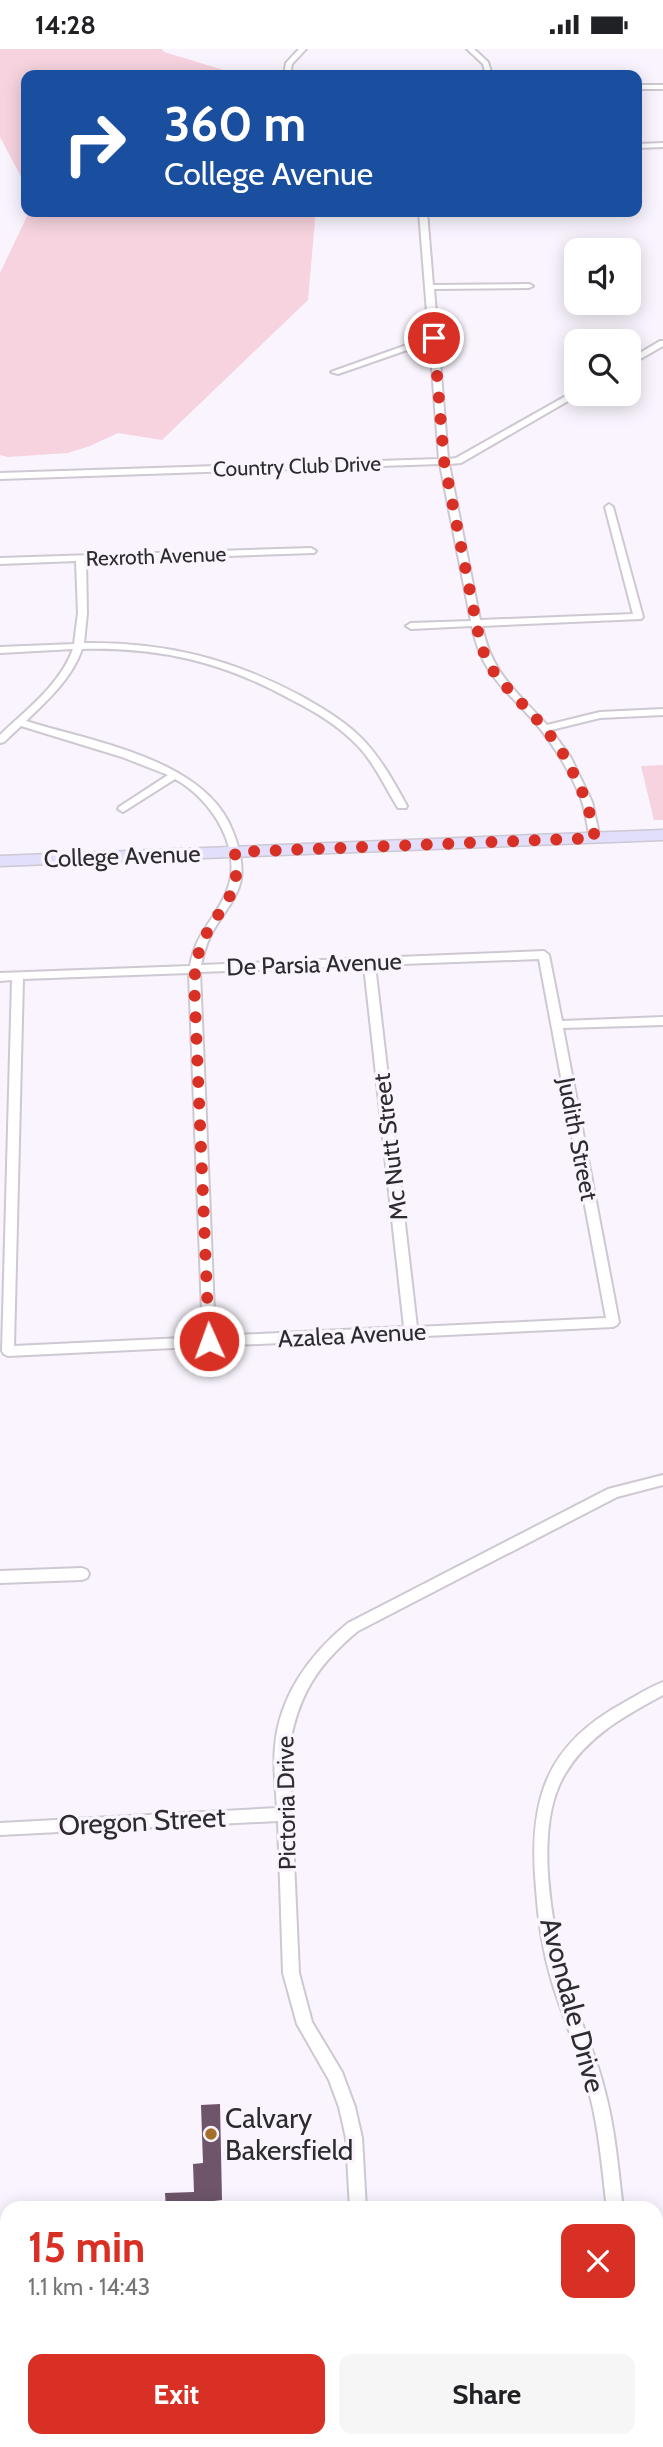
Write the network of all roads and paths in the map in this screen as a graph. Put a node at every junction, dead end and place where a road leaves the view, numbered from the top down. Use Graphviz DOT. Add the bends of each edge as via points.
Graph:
graph roads {
  1 [pos="303,49"];
  2 [pos="470,49"];
  3 [pos="288,70"];
  4 [pos="488,70"];
  5 [pos="642,87"];
  6 [pos="663,87"];
  7 [pos="663,145"];
  8 [pos="642,146"];
  9 [pos="423,217"];
  10 [pos="529,286"];
  11 [pos="429,287"];
  12 [pos="434,338"];
  13 [pos="663,343"];
  14 [pos="641,356"];
  15 [pos="335,372"];
  16 [pos="564,401"];
  17 [pos="444,461"];
  18 [pos="0,476"];
  19 [pos="609,507"];
  20 [pos="311,551"];
  21 [pos="81,559"];
  22 [pos="0,561"];
  23 [pos="476,623"];
  24 [pos="411,625"];
  25 [pos="79,647"];
  26 [pos="0,650"];
  27 [pos="663,712"];
  28 [pos="18,722"];
  29 [pos="545,728"];
  30 [pos="0,740"];
  31 [pos="176,774"];
  32 [pos="402,806"];
  33 [pos="123,809"];
  34 [pos="663,835"];
  35 [pos="595,838"];
  36 [pos="235,852"];
  37 [pos="0,861"];
  38 [pos="544,955"];
  39 [pos="369,962"];
  40 [pos="194,969"];
  41 [pos="0,977"];
  42 [pos="18,977"];
  43 [pos="663,1021"];
  44 [pos="557,1025"];
  45 [pos="14,1132"];
  46 [pos="0,1133"];
  47 [pos="5,1274"];
  48 [pos="613,1322"];
  49 [pos="411,1332"];
  50 [pos="209,1341"];
  51 [pos="663,1480"];
  52 [pos="82,1574"];
  53 [pos="0,1577"];
  54 [pos="663,1688"];
  55 [pos="284,1814"];
  56 [pos="0,1829"];
  57 [pos="358,2201"];
  58 [pos="614,2201"];
  1 -- 3 [label="street" via="289,62"];
  2 -- 4 [label="street"];
  5 -- 6 [label="street"];
  7 -- 8 [label="street"];
  9 -- 11 [label="street"];
  10 -- 11 [label="street"];
  11 -- 12 [label="street"];
  12 -- 15 [label="street"];
  12 -- 17 [label="street"];
  13 -- 14 [label="street"];
  16 -- 17 [label="street, Country Club Drive" via="458,461"];
  17 -- 18 [label="street, Country Club Drive"];
  17 -- 23 [label="street"];
  19 -- 23 [label="street" via="639,617"];
  20 -- 21 [label="street, Rexroth Avenue"];
  21 -- 22 [label="street, Rexroth Avenue"];
  21 -- 25 [label="street"];
  23 -- 24 [label="street"];
  23 -- 29 [label="street" via="481,647 496,676"];
  25 -- 26 [label="street"];
  25 -- 28 [label="street" via="62,678"];
  25 -- 32 [label="street" via="171,651 228,667 293,696 346,729 381,767"];
  27 -- 29 [label="street" via="600,715"];
  28 -- 30 [label="street"];
  28 -- 31 [label="street"];
  29 -- 35 [label="street" via="578,779"];
  31 -- 33 [label="street"];
  31 -- 36 [label="street" via="216,807"];
  34 -- 35 [label="street, College Avenue"];
  35 -- 36 [label="street, College Avenue"];
  36 -- 37 [label="street, College Avenue"];
  36 -- 40 [label="street" via="233,891 205,936"];
  38 -- 39 [label="street, De Parsia Avenue"];
  38 -- 44 [label="street, Judith Street"];
  39 -- 40 [label="street, De Parsia Avenue"];
  39 -- 49 [label="street, Mc Nutt Street"];
  40 -- 42 [label="street, De Parsia Avenue"];
  40 -- 50 [label="street"];
  41 -- 42 [label="street, De Parsia Avenue"];
  42 -- 45 [label="street"];
  43 -- 44 [label="street"];
  44 -- 48 [label="street, Judith Street"];
  45 -- 46 [label="street"];
  45 -- 47 [label="street"];
  47 -- 50 [label="street, Azalea Avenue" via="8,1351"];
  48 -- 49 [label="street, Azalea Avenue"];
  49 -- 50 [label="street, Azalea Avenue"];
  51 -- 55 [label="street, Pictoria Drive" via="614,1493 372,1616 337,1640 304,1677 285,1722"];
  52 -- 53 [label="street"];
  54 -- 58 [label="street, Avondale Drive" via="603,1723 578,1745 556,1776 541,1823 539,1847 552,1950 595,2084"];
  55 -- 56 [label="street, Oregon Street"];
  55 -- 57 [label="street, Pictoria Drive" via="292,1973 305,2024 348,2107"];
}
